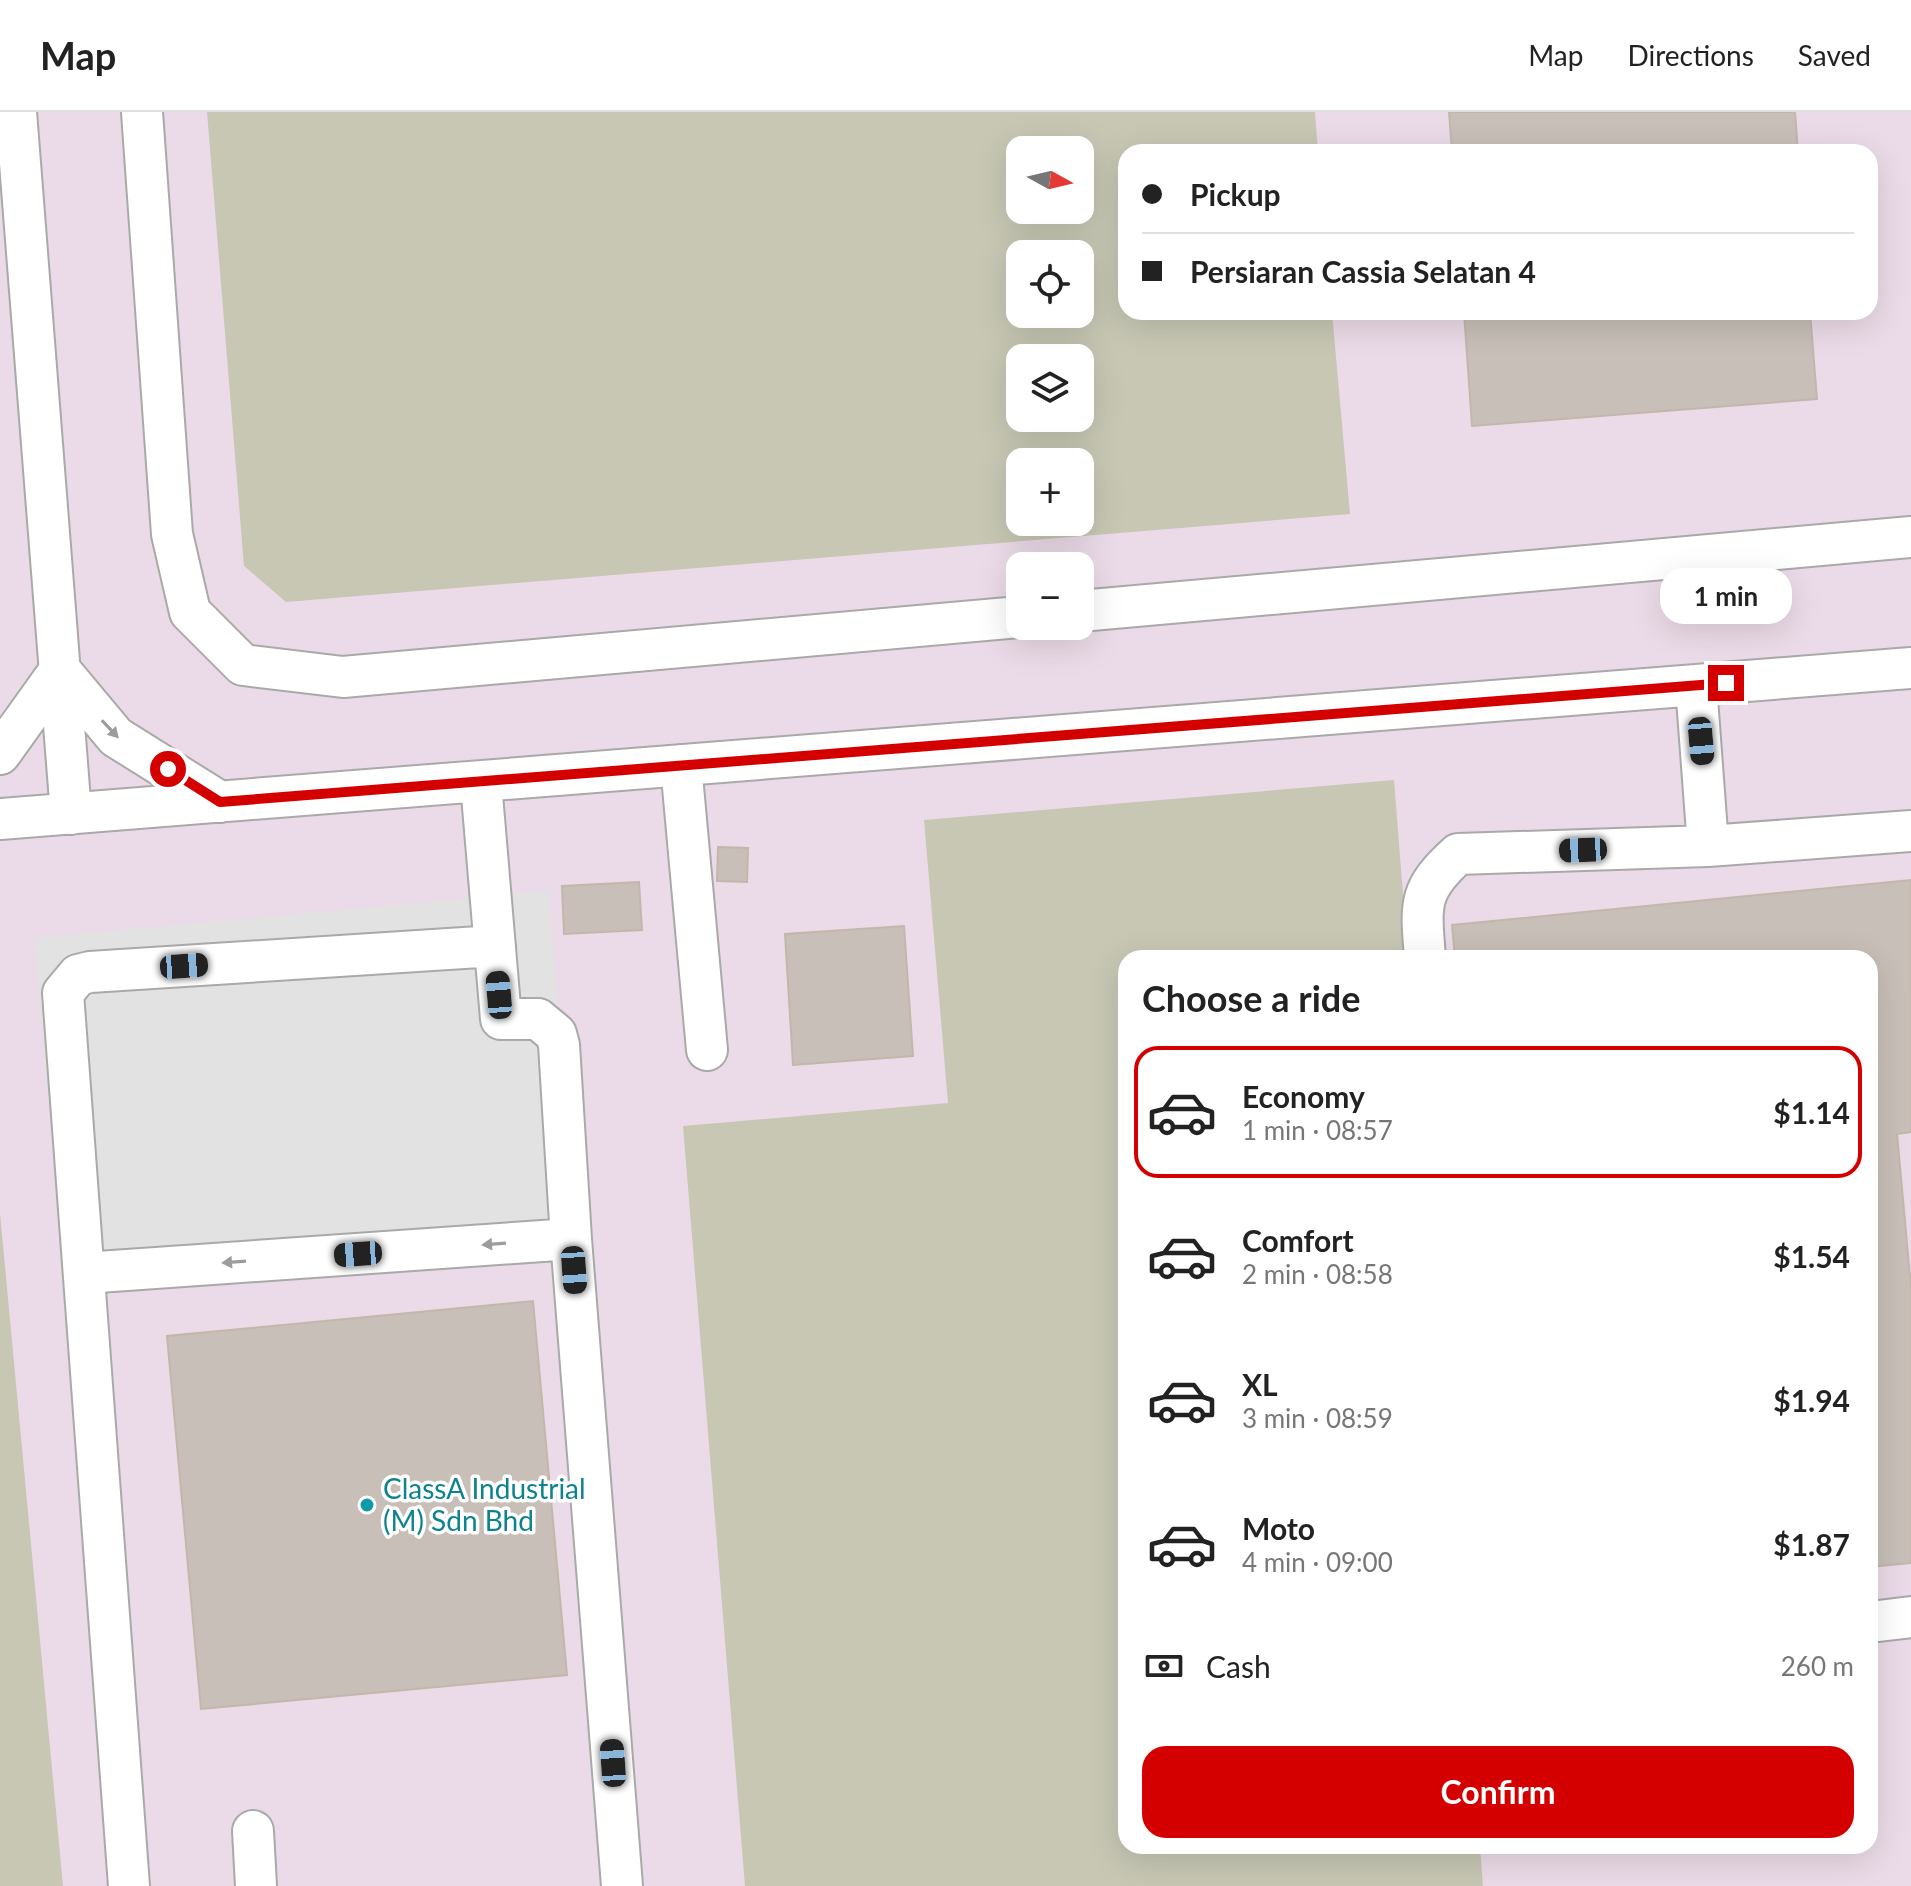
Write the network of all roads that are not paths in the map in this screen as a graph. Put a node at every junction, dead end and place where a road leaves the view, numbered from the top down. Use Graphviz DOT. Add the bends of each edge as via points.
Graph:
graph roads {
  1 [pos="16,112"];
  2 [pos="142,112"];
  3 [pos="1911,537"];
  4 [pos="1094,610"];
  5 [pos="1006,618"];
  6 [pos="1911,668"];
  7 [pos="60,670"];
  8 [pos="1696,685"];
  9 [pos="0,754"];
  10 [pos="681,765"];
  11 [pos="481,783"];
  12 [pos="220,802"];
  13 [pos="71,814"];
  14 [pos="0,819"];
  15 [pos="1911,831"];
  16 [pos="1708,846"];
  17 [pos="495,946"];
  18 [pos="1425,950"];
  19 [pos="707,1050"];
  20 [pos="571,1239"];
  21 [pos="84,1273"];
  22 [pos="1911,1617"];
  23 [pos="1878,1621"];
  24 [pos="253,1831"];
  25 [pos="129,1886"];
  26 [pos="256,1886"];
  27 [pos="622,1886"];
  1 -- 7 [label="street"];
  2 -- 5 [label="street" via="172,534 190,612 243,665 343,677"];
  3 -- 4 [label="street"];
  6 -- 8 [label="street"];
  7 -- 9 [label="street"];
  7 -- 12 [label="street, one-way" via="116,737"];
  7 -- 13 [label="street"];
  8 -- 10 [label="street"];
  8 -- 16 [label="street"];
  10 -- 11 [label="street"];
  10 -- 19 [label="street"];
  11 -- 12 [label="street"];
  11 -- 17 [label="street"];
  12 -- 13 [label="street"];
  13 -- 14 [label="street"];
  15 -- 16 [label="street"];
  16 -- 18 [label="street" via="1458,854 1435,874 1424,896"];
  17 -- 20 [label="street" via="501,1019 538,1019 556,1034 559,1045"];
  17 -- 21 [label="street" via="78,975 63,993 62,1005"];
  20 -- 21 [label="street, one-way"];
  20 -- 27 [label="street"];
  21 -- 25 [label="street"];
  22 -- 23 [label="street"];
  24 -- 26 [label="street"];
}
